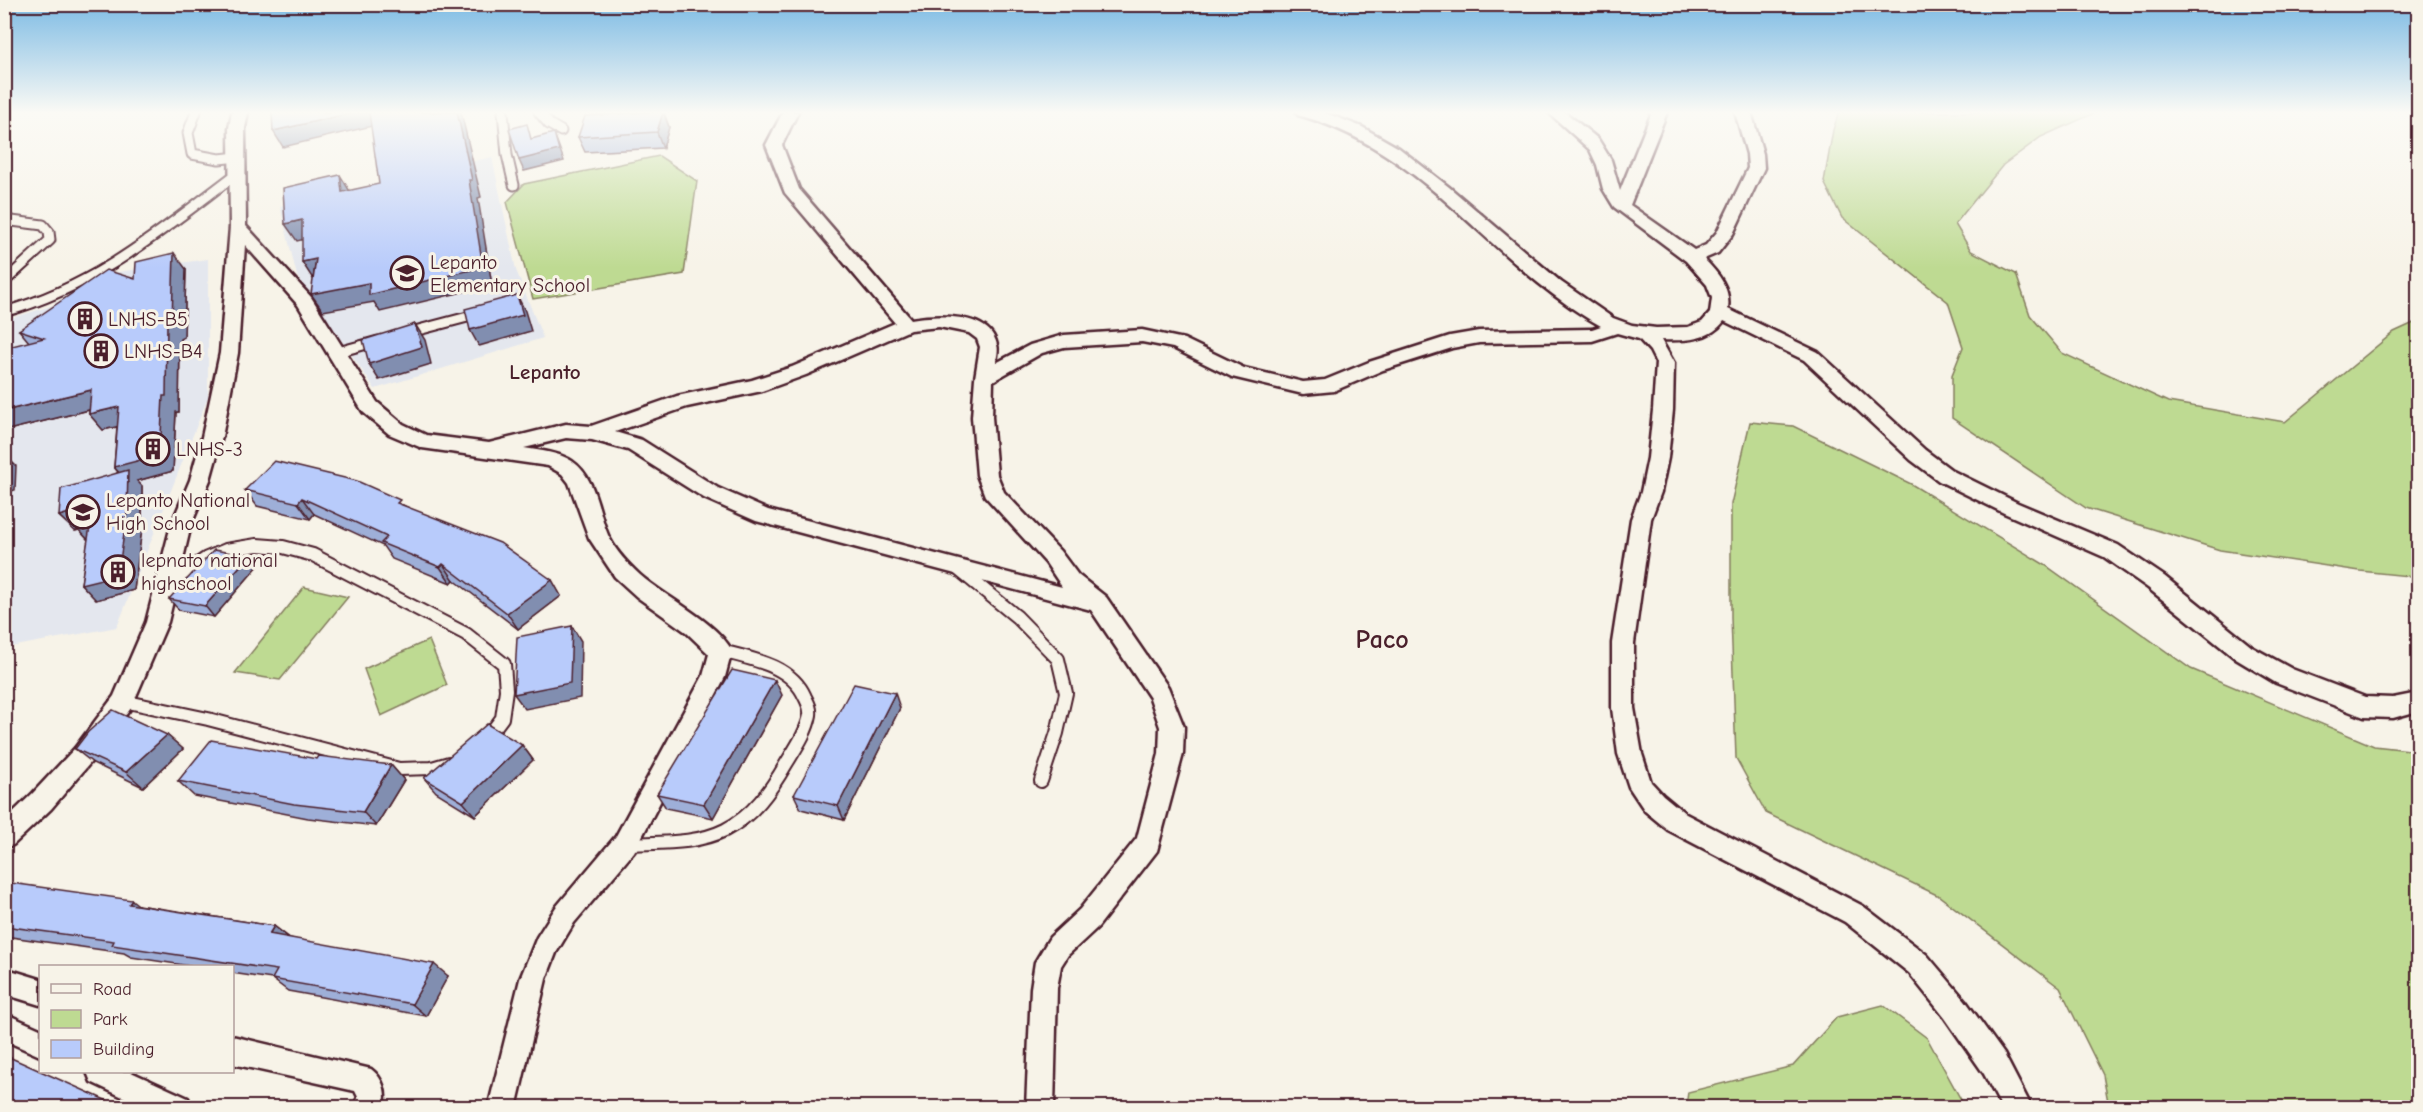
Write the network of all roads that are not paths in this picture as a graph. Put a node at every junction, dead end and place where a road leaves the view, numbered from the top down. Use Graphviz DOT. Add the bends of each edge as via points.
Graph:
graph roads {
  1 [pos="238,164"];
  2 [pos="509,164"];
  3 [pos="780,164"];
  4 [pos="1410,164"];
  5 [pos="1603,164"];
  6 [pos="1639,164"];
  7 [pos="1756,164"];
  8 [pos="514,185"];
  9 [pos="1622,205"];
  10 [pos="4,220"];
  11 [pos="238,227"];
  12 [pos="1693,257"];
  13 [pos="4,282"];
  14 [pos="4,312"];
  15 [pos="1720,312"];
  16 [pos="483,313"];
  17 [pos="907,325"];
  18 [pos="1615,326"];
  19 [pos="1645,334"];
  20 [pos="338,352"];
  21 [pos="984,378"];
  22 [pos="592,433"];
  23 [pos="487,450"];
  24 [pos="954,566"];
  25 [pos="166,586"];
  26 [pos="1098,603"];
  27 [pos="721,651"];
  28 [pos="123,701"];
  29 [pos="2418,702"];
  30 [pos="476,747"];
  31 [pos="460,759"];
  32 [pos="1041,781"];
  33 [pos="6,839"];
  34 [pos="625,844"];
  35 [pos="4,981"];
  36 [pos="39,992"];
  37 [pos="4,1026"];
  38 [pos="39,1043"];
  39 [pos="234,1050"];
  40 [pos="105,1073"];
  41 [pos="178,1107"];
  42 [pos="367,1107"];
  43 [pos="502,1107"];
  44 [pos="1040,1107"];
  45 [pos="2018,1107"];
  1 -- 11 [label="street"];
  1 -- 14 [label="lane" via="125,258 76,285"];
  2 -- 8 [label="lane"];
  3 -- 17 [label="street" via="791,190"];
  4 -- 18 [label="street" via="1554,284"];
  5 -- 9 [label="street" via="1613,195"];
  6 -- 9 [label="street"];
  7 -- 12 [label="street" via="1725,234 1712,249"];
  9 -- 12 [label="street"];
  10 -- 13 [label="lane" via="43,225 50,240"];
  11 -- 20 [label="street" via="305,301"];
  11 -- 25 [label="street" via="229,353 212,437 181,525"];
  12 -- 15 [label="street" via="1712,276 1721,295"];
  15 -- 19 [label="street" via="1706,329"];
  15 -- 29 [label="street" via="1811,356 1946,476 2111,551 2244,653 2283,676 2364,707 2393,708"];
  16 -- 20 [label="lane"];
  17 -- 21 [label="street" via="939,321 975,328 985,336 989,347"];
  17 -- 22 [label="street" via="800,372 684,401"];
  18 -- 19 [label="street"];
  18 -- 21 [label="street" via="1592,335 1479,337 1450,342 1327,386 1274,383 1239,373 1178,343 1142,336 1064,341 1036,349"];
  19 -- 45 [label="street" via="1665,363 1658,458 1652,492 1641,519 1623,643 1623,708 1630,754 1641,787 1677,822 1854,914 1918,964 1994,1064"];
  20 -- 23 [label="street" via="370,406 396,429 422,441"];
  21 -- 26 [label="street" via="982,417 987,475 995,496 1070,580"];
  22 -- 23 [label="street" via="566,431"];
  22 -- 24 [label="street" via="635,444 711,493 763,516"];
  23 -- 27 [label="street" via="551,459 570,469 580,484 604,549 653,598"];
  24 -- 26 [label="street"];
  24 -- 32 [label="lane" via="1058,658 1066,693"];
  25 -- 28 [label="street" via="157,622"];
  25 -- 30 [label="lane" via="226,550 257,545 284,547 313,555 466,634 504,664 502,718"];
  26 -- 44 [label="street" via="1160,694 1172,727 1171,754 1148,843 1089,918 1048,962"];
  27 -- 34 [label="street" via="714,677"];
  27 -- 34 [label="lane" via="771,665 795,679 811,712 800,740 771,792 725,830 696,838"];
  28 -- 31 [label="lane" via="208,719 399,770 432,768"];
  28 -- 33 [label="street" via="82,755"];
  34 -- 43 [label="street" via="565,915 546,946 533,979"];
  35 -- 36 [label="street"];
  37 -- 38 [label="street"];
  39 -- 42 [label="street" via="361,1079 369,1085 372,1099"];
  40 -- 41 [label="street"];
}
